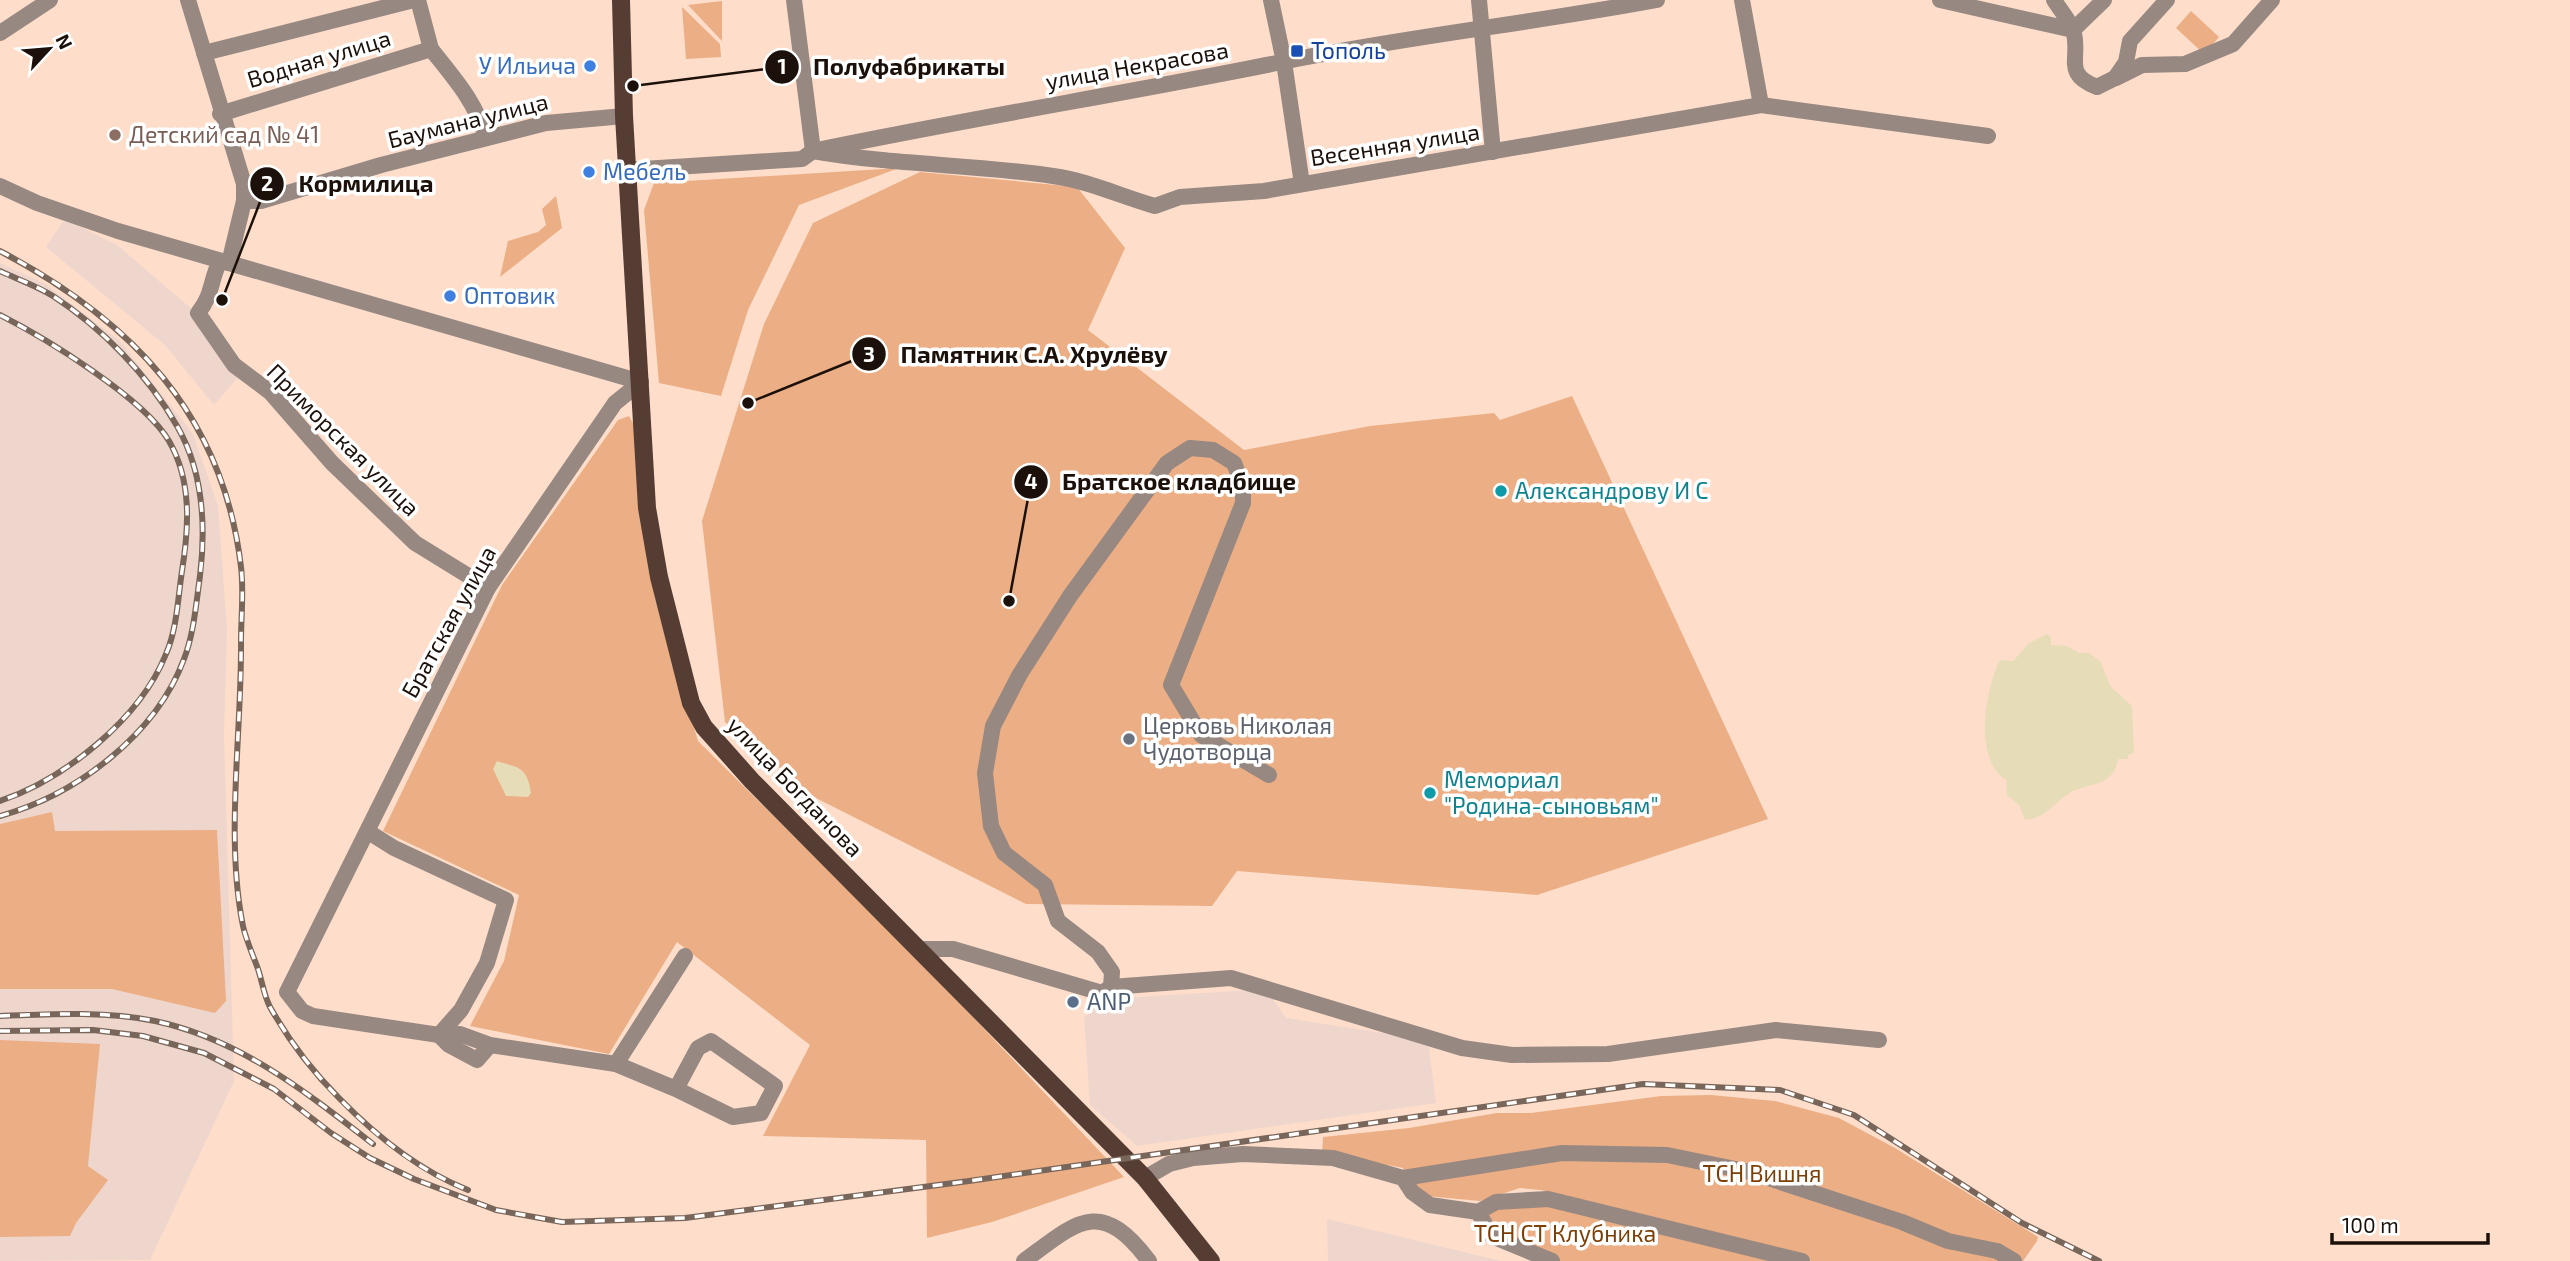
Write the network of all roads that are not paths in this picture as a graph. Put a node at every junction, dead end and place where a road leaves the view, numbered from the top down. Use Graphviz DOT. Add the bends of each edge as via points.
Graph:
graph roads {
  1 [pos="50,0"];
  2 [pos="188,0"];
  3 [pos="416,0"];
  4 [pos="621,0"];
  5 [pos="794,0"];
  6 [pos="1271,0"];
  7 [pos="1479,0"];
  8 [pos="1657,0"];
  9 [pos="1742,0"];
  10 [pos="1940,0"];
  11 [pos="2054,0"];
  12 [pos="2104,0"];
  13 [pos="2167,0"];
  14 [pos="2272,0"];
  15 [pos="1483,29"];
  16 [pos="2074,30"];
  17 [pos="0,33"];
  18 [pos="431,49"];
  19 [pos="204,53"];
  20 [pos="1284,62"];
  21 [pos="2115,78"];
  22 [pos="1761,105"];
  23 [pos="220,114"];
  24 [pos="624,116"];
  25 [pos="1988,136"];
  26 [pos="486,138"];
  27 [pos="813,150"];
  28 [pos="1493,152"];
  29 [pos="627,170"];
  30 [pos="1302,184"];
  31 [pos="0,186"];
  32 [pos="244,201"];
  33 [pos="225,262"];
  34 [pos="641,382"];
  35 [pos="488,588"];
  36 [pos="1269,775"];
  37 [pos="367,831"];
  38 [pos="920,949"];
  39 [pos="685,956"];
  40 [pos="1111,988"];
  41 [pos="439,1035"];
  42 [pos="1879,1040"];
  43 [pos="616,1063"];
  44 [pos="676,1089"];
  45 [pos="1145,1178"];
  46 [pos="1403,1178"];
  47 [pos="1478,1212"];
  48 [pos="1130,1236"];
  49 [pos="1773,1257"];
  50 [pos="1024,1261"];
  51 [pos="1134,1261"];
  52 [pos="1149,1261"];
  53 [pos="1211,1261"];
  54 [pos="1552,1261"];
  55 [pos="1802,1261"];
  56 [pos="2014,1261"];
  1 -- 17 [label="street"];
  2 -- 19 [label="street"];
  3 -- 18 [label="street"];
  3 -- 19 [label="street"];
  4 -- 24 [label="main road, улица Богданова"];
  5 -- 27 [label="street"];
  6 -- 20 [label="street"];
  7 -- 15 [label="street"];
  8 -- 15 [label="street, улица Некрасова"];
  9 -- 22 [label="street"];
  10 -- 16 [label="street"];
  11 -- 16 [label="street"];
  12 -- 16 [label="street"];
  13 -- 21 [label="street" via="2130,41 2126,62"];
  14 -- 21 [label="street" via="2233,44 2185,64 2142,65"];
  15 -- 20 [label="street, улица Некрасова"];
  15 -- 28 [label="street"];
  16 -- 21 [label="street" via="2074,70 2082,81 2097,87"];
  18 -- 23 [label="street, Водная улица"];
  18 -- 26 [label="street" via="480,114"];
  19 -- 23 [label="street"];
  20 -- 27 [label="street, улица Некрасова"];
  20 -- 30 [label="street"];
  22 -- 25 [label="street, Весенняя улица"];
  22 -- 28 [label="street, Весенняя улица"];
  23 -- 32 [label="street" via="244,184"];
  24 -- 26 [label="street, Баумана улица" via="546,123"];
  24 -- 29 [label="main road, улица Богданова"];
  26 -- 32 [label="street, Баумана улица" via="261,201"];
  27 -- 29 [label="street, улица Некрасова" via="802,159"];
  27 -- 30 [label="street, Весенняя улица" via="1053,176 1097,185 1155,206 1180,197"];
  28 -- 30 [label="street, Весенняя улица"];
  29 -- 34 [label="main road, улица Богданова"];
  31 -- 33 [label="street" via="118,231"];
  32 -- 33 [label="street"];
  33 -- 34 [label="street"];
  33 -- 35 [label="street, Приморская улица" via="215,271 210,298 198,313 234,365 270,392 332,463 415,543"];
  34 -- 35 [label="street, Братская улица" via="615,403"];
  34 -- 38 [label="main road, улица Богданова" via="647,508 691,703 704,727 752,781"];
  35 -- 37 [label="street, Братская улица"];
  36 -- 40 [label="street" via="1201,735 1171,685 1243,503 1243,486 1234,463 1213,450 1190,448 1167,463 1070,596 1020,674 993,726 985,774 991,826 1004,853 1045,885 1058,921 1098,952 1112,972"];
  37 -- 41 [label="street" via="506,900 487,963 461,1010"];
  37 -- 41 [label="street, Братская улица" via="287,992 302,1011 313,1016"];
  38 -- 40 [label="street" via="953,949 1102,993"];
  38 -- 45 [label="main road, улица Богданова"];
  39 -- 43 [label="street"];
  40 -- 42 [label="street" via="1231,978 1462,1048 1512,1055 1608,1054 1776,1030"];
  41 -- 43 [label="street" via="460,1034 490,1045"];
  43 -- 44 [label="street"];
  44 -- 44 [label="street" via="698,1048 711,1041 775,1086 761,1113 733,1117"];
  45 -- 46 [label="street" via="1169,1164 1193,1158 1243,1154 1333,1158"];
  45 -- 53 [label="main road, улица Богданова"];
  46 -- 47 [label="street" via="1412,1192 1430,1205"];
  46 -- 56 [label="street" via="1562,1153 1667,1155 1750,1172 1948,1241 1997,1251"];
  47 -- 49 [label="street" via="1504,1200 1548,1199"];
  47 -- 54 [label="street" via="1492,1237"];
  48 -- 50 [label="street" via="1092,1220 1069,1227"];
  48 -- 51 [label="street"];
  48 -- 52 [label="street"];
  49 -- 55 [label="street"];
}
